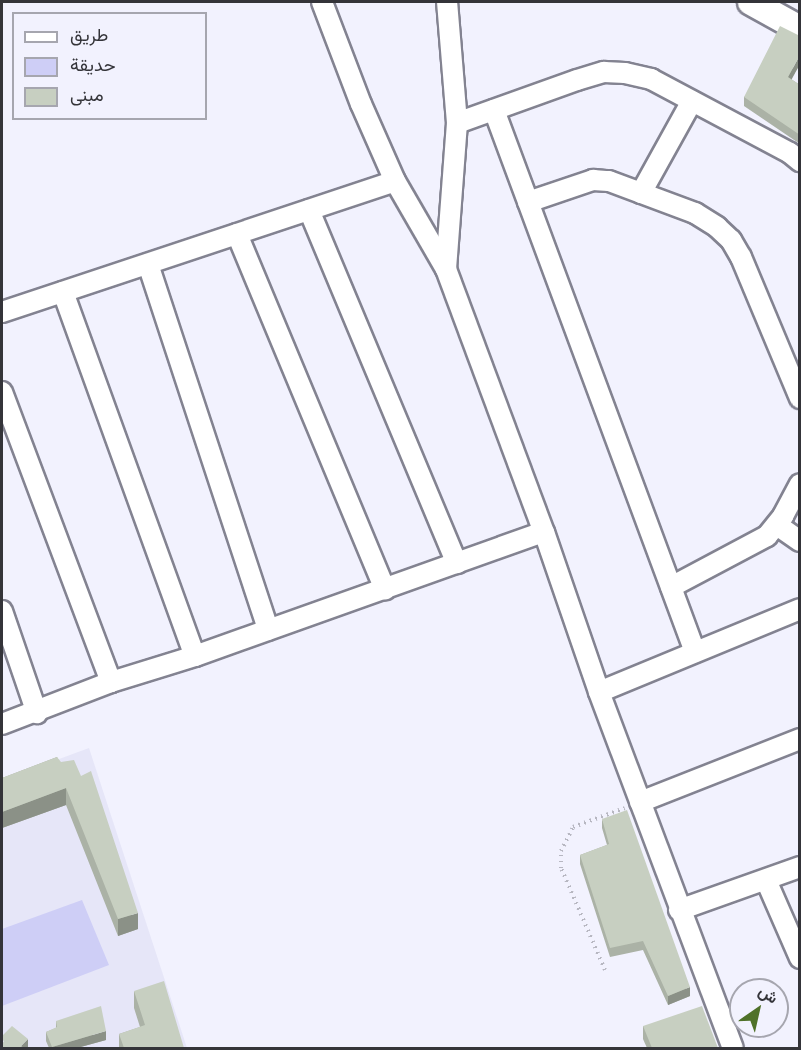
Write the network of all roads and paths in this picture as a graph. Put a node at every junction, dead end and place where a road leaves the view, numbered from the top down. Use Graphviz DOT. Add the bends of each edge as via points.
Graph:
graph roads {
  1 [pos="322,2"];
  2 [pos="447,2"];
  3 [pos="751,2"];
  4 [pos="800,29"];
  5 [pos="692,101"];
  6 [pos="494,110"];
  7 [pos="457,123"];
  8 [pos="800,161"];
  9 [pos="395,181"];
  10 [pos="641,193"];
  11 [pos="528,202"];
  12 [pos="309,210"];
  13 [pos="237,234"];
  14 [pos="148,264"];
  15 [pos="446,269"];
  16 [pos="63,292"];
  17 [pos="2,312"];
  18 [pos="2,392"];
  19 [pos="800,398"];
  20 [pos="800,484"];
  21 [pos="777,525"];
  22 [pos="544,532"];
  23 [pos="800,541"];
  24 [pos="457,563"];
  25 [pos="671,587"];
  26 [pos="385,589"];
  27 [pos="800,609"];
  28 [pos="2,611"];
  29 [pos="268,630"];
  30 [pos="695,652"];
  31 [pos="195,656"];
  32 [pos="111,682"];
  33 [pos="599,692"];
  34 [pos="37,713"];
  35 [pos="2,724"];
  36 [pos="800,739"];
  37 [pos="640,802"];
  38 [pos="800,867"];
  39 [pos="766,880"];
  40 [pos="679,910"];
  41 [pos="800,958"];
  42 [pos="605,970"];
  43 [pos="733,1048"];
  1 -- 9 [label="street"];
  2 -- 7 [label="street"];
  3 -- 4 [label="street"];
  5 -- 6 [label="street" via="651,79 604,72"];
  5 -- 8 [label="street"];
  5 -- 10 [label="street"];
  6 -- 7 [label="street"];
  6 -- 11 [label="street"];
  7 -- 15 [label="street"];
  9 -- 12 [label="street"];
  9 -- 15 [label="street"];
  10 -- 11 [label="street" via="609,181 593,180"];
  10 -- 19 [label="street" via="695,213 731,240"];
  11 -- 25 [label="street"];
  12 -- 13 [label="street"];
  12 -- 24 [label="street"];
  13 -- 14 [label="street"];
  13 -- 26 [label="street"];
  14 -- 16 [label="street"];
  14 -- 29 [label="street"];
  15 -- 22 [label="street"];
  16 -- 17 [label="street"];
  16 -- 31 [label="street"];
  18 -- 32 [label="street"];
  20 -- 21 [label="street"];
  21 -- 23 [label="street"];
  21 -- 25 [label="street" via="766,536"];
  22 -- 24 [label="street"];
  22 -- 33 [label="street"];
  24 -- 26 [label="street"];
  25 -- 30 [label="street"];
  26 -- 29 [label="street"];
  27 -- 30 [label="street"];
  28 -- 34 [label="street"];
  29 -- 31 [label="street"];
  30 -- 33 [label="street"];
  31 -- 32 [label="street"];
  32 -- 34 [label="street"];
  33 -- 37 [label="street"];
  34 -- 35 [label="street"];
  36 -- 37 [label="street"];
  37 -- 40 [label="street"];
  37 -- 42 [label="path" via="573,827 561,851 561,868"];
  38 -- 39 [label="street"];
  39 -- 40 [label="street"];
  39 -- 41 [label="street"];
  40 -- 43 [label="street"];
}
